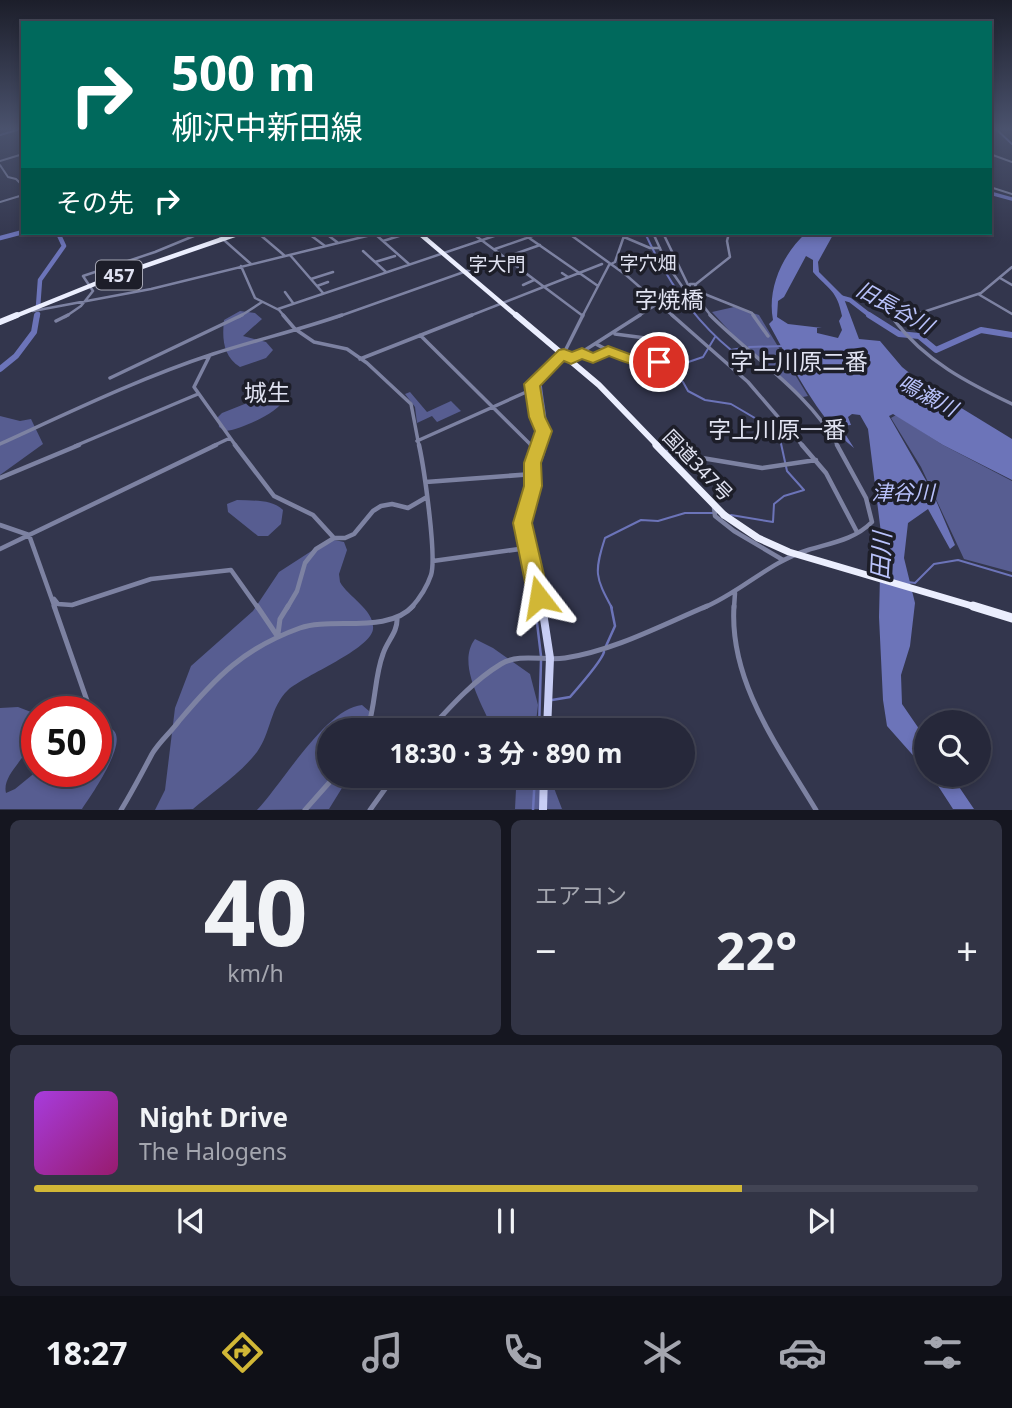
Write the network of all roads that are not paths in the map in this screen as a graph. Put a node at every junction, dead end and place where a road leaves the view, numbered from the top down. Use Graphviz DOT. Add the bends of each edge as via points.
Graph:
graph roads {
  1 [pos="3,168"];
  2 [pos="21,184"];
  3 [pos="992,188"];
  4 [pos="1012,194"];
  5 [pos="21,196"];
  6 [pos="0,202"];
  7 [pos="197,235"];
  8 [pos="218,235"];
  9 [pos="234,235"];
  10 [pos="262,235"];
  11 [pos="327,235"];
  12 [pos="366,235"];
  13 [pos="378,235"];
  14 [pos="422,235"];
  15 [pos="475,235"];
  16 [pos="497,235"];
  17 [pos="526,235"];
  18 [pos="535,235"];
  19 [pos="571,235"];
  20 [pos="624,235"];
  21 [pos="654,235"];
  22 [pos="664,235"];
  23 [pos="728,235"];
  24 [pos="311,236"];
  25 [pos="399,236"];
  26 [pos="529,237"];
  27 [pos="222,239"];
  28 [pos="482,240"];
  29 [pos="383,241"];
  30 [pos="338,243"];
  31 [pos="540,245"];
  32 [pos="325,246"];
  33 [pos="660,248"];
  34 [pos="495,249"];
  35 [pos="363,251"];
  36 [pos="444,253"];
  37 [pos="287,255"];
  38 [pos="396,256"];
  39 [pos="505,257"];
  40 [pos="375,262"];
  41 [pos="251,264"];
  42 [pos="409,264"];
  43 [pos="602,264"];
  44 [pos="612,264"];
  45 [pos="241,267"];
  46 [pos="1012,267"];
  47 [pos="467,271"];
  48 [pos="333,272"];
  49 [pos="386,272"];
  50 [pos="562,273"];
  51 [pos="580,273"];
  52 [pos="568,277"];
  53 [pos="1000,278"];
  54 [pos="311,279"];
  55 [pos="535,280"];
  56 [pos="328,282"];
  57 [pos="696,284"];
  58 [pos="523,285"];
  59 [pos="598,285"];
  60 [pos="1012,285"];
  61 [pos="317,286"];
  62 [pos="88,287"];
  63 [pos="544,287"];
  64 [pos="688,291"];
  65 [pos="285,292"];
  66 [pos="323,293"];
  67 [pos="978,294"];
  68 [pos="87,302"];
  69 [pos="262,302"];
  70 [pos="293,303"];
  71 [pos="502,303"];
  72 [pos="659,303"];
  73 [pos="276,310"];
  74 [pos="32,311"];
  75 [pos="1012,314"];
  76 [pos="583,316"];
  77 [pos="56,321"];
  78 [pos="0,322"];
  79 [pos="297,331"];
  80 [pos="613,334"];
  81 [pos="420,335"];
  82 [pos="768,336"];
  83 [pos="595,344"];
  84 [pos="608,351"];
  85 [pos="582,352"];
  86 [pos="564,353"];
  87 [pos="209,357"];
  88 [pos="360,359"];
  89 [pos="571,359"];
  90 [pos="110,378"];
  91 [pos="533,389"];
  92 [pos="198,394"];
  93 [pos="1012,404"];
  94 [pos="492,406"];
  95 [pos="230,438"];
  96 [pos="417,441"];
  97 [pos="0,444"];
  98 [pos="537,451"];
  99 [pos="664,451"];
  100 [pos="816,460"];
  101 [pos="533,474"];
  102 [pos="0,478"];
  103 [pos="426,482"];
  104 [pos="427,496"];
  105 [pos="717,511"];
  106 [pos="0,525"];
  107 [pos="857,531"];
  108 [pos="29,535"];
  109 [pos="334,538"];
  110 [pos="527,548"];
  111 [pos="0,549"];
  112 [pos="784,560"];
  113 [pos="433,561"];
  114 [pos="735,591"];
  115 [pos="54,600"];
  116 [pos="397,618"];
  117 [pos="1012,618"];
  118 [pos="278,637"];
  119 [pos="547,658"];
  120 [pos="86,696"];
  121 [pos="371,718"];
  122 [pos="440,718"];
  123 [pos="548,718"];
  124 [pos="324,788"];
  125 [pos="386,788"];
  126 [pos="544,788"];
  127 [pos="121,810"];
  128 [pos="305,810"];
  129 [pos="370,810"];
  130 [pos="543,810"];
  131 [pos="816,810"];
  1 -- 2 [label="street"];
  3 -- 4 [label="street"];
  5 -- 6 [label="street"];
  7 -- 62 [label="street" via="83,276"];
  8 -- 27 [label="street"];
  9 -- 27 [label="highway, 457"];
  10 -- 37 [label="street"];
  11 -- 30 [label="street"];
  12 -- 30 [label="street"];
  13 -- 29 [label="street"];
  14 -- 36 [label="highway, 国道347号"];
  15 -- 28 [label="street"];
  16 -- 28 [label="street"];
  17 -- 26 [label="street"];
  18 -- 26 [label="street"];
  19 -- 44 [label="street"];
  20 -- 33 [label="street"];
  20 -- 44 [label="street"];
  21 -- 33 [label="street"];
  22 -- 64 [label="street"];
  23 -- 57 [label="street" via="730,257"];
  24 -- 32 [label="street"];
  25 -- 29 [label="street"];
  26 -- 31 [label="street"];
  26 -- 34 [label="street"];
  27 -- 41 [label="street"];
  27 -- 62 [label="highway, 457"];
  28 -- 34 [label="street"];
  28 -- 36 [label="street"];
  29 -- 42 [label="street"];
  30 -- 32 [label="street"];
  31 -- 39 [label="street"];
  31 -- 51 [label="street"];
  32 -- 37 [label="street"];
  33 -- 64 [label="street"];
  34 -- 39 [label="street"];
  35 -- 40 [label="street"];
  36 -- 42 [label="street"];
  36 -- 47 [label="highway, 国道347号"];
  37 -- 41 [label="street"];
  37 -- 54 [label="street"];
  38 -- 40 [label="street"];
  39 -- 47 [label="street"];
  39 -- 55 [label="street"];
  40 -- 49 [label="street"];
  41 -- 45 [label="street"];
  42 -- 49 [label="street"];
  43 -- 51 [label="street"];
  44 -- 59 [label="street"];
  44 -- 72 [label="street"];
  45 -- 68 [label="street"];
  45 -- 69 [label="street" via="252,293"];
  46 -- 53 [label="street"];
  47 -- 71 [label="highway, 国道347号"];
  47 -- 79 [label="street"];
  48 -- 54 [label="street"];
  49 -- 66 [label="street"];
  50 -- 52 [label="street"];
  51 -- 52 [label="street"];
  51 -- 59 [label="street"];
  52 -- 63 [label="street"];
  53 -- 60 [label="street"];
  53 -- 67 [label="street"];
  54 -- 61 [label="street"];
  55 -- 58 [label="street"];
  55 -- 63 [label="street"];
  56 -- 61 [label="street"];
  57 -- 64 [label="street" via="690,284"];
  57 -- 82 [label="street" via="697,291 752,313"];
  59 -- 76 [label="street"];
  61 -- 66 [label="street"];
  62 -- 68 [label="street" via="93,291"];
  62 -- 74 [label="highway, 457"];
  63 -- 71 [label="street"];
  63 -- 76 [label="street"];
  64 -- 72 [label="street"];
  64 -- 107 [label="street" via="724,331 827,426 872,514 868,527"];
  65 -- 70 [label="street"];
  66 -- 70 [label="street"];
  67 -- 75 [label="street"];
  67 -- 93 [label="street" via="895,322 941,364"];
  68 -- 74 [label="street"];
  68 -- 77 [label="street"];
  69 -- 73 [label="street"];
  69 -- 90 [label="street" via="228,324"];
  70 -- 73 [label="street"];
  71 -- 81 [label="street"];
  71 -- 86 [label="highway, 国道347号"];
  72 -- 80 [label="street"];
  72 -- 100 [label="street" via="764,399"];
  73 -- 79 [label="street"];
  74 -- 78 [label="highway, 457"];
  76 -- 86 [label="street"];
  79 -- 88 [label="street" via="317,343 347,349"];
  79 -- 97 [label="street" via="213,354"];
  80 -- 83 [label="street"];
  80 -- 84 [label="street" via="668,341 667,356 648,363"];
  81 -- 88 [label="street"];
  81 -- 94 [label="street"];
  83 -- 84 [label="street"];
  83 -- 85 [label="street"];
  84 -- 85 [label="street" via="593,359"];
  85 -- 89 [label="street"];
  86 -- 89 [label="highway, 国道347号"];
  86 -- 91 [label="main road" via="535,379"];
  87 -- 92 [label="street" via="194,387"];
  88 -- 96 [label="street" via="411,404"];
  89 -- 99 [label="highway, 国道347号"];
  91 -- 94 [label="street"];
  91 -- 98 [label="main road" via="544,431"];
  92 -- 95 [label="street"];
  92 -- 102 [label="street"];
  94 -- 96 [label="street"];
  94 -- 98 [label="street"];
  95 -- 108 [label="street"];
  95 -- 109 [label="street" via="274,496 313,515"];
  96 -- 103 [label="street"];
  98 -- 101 [label="main road"];
  99 -- 100 [label="street" via="745,466"];
  99 -- 105 [label="highway, 国道347号"];
  100 -- 107 [label="street"];
  101 -- 103 [label="street"];
  101 -- 110 [label="main road" via="522,523"];
  103 -- 104 [label="street"];
  104 -- 109 [label="street" via="408,508 395,502 382,505 355,533"];
  104 -- 113 [label="street"];
  105 -- 112 [label="street" via="734,531"];
  105 -- 117 [label="highway, 国道347号, bridge" via="789,552"];
  106 -- 108 [label="street"];
  107 -- 112 [label="street" via="831,546"];
  108 -- 111 [label="street"];
  108 -- 115 [label="street"];
  109 -- 118 [label="street" via="316,549 302,568 297,591 280,619"];
  110 -- 113 [label="street"];
  110 -- 119 [label="main road" via="545,621"];
  112 -- 114 [label="street"];
  113 -- 116 [label="street" via="419,599"];
  114 -- 119 [label="street" via="612,645 565,658"];
  114 -- 131 [label="street" via="732,627 738,667"];
  115 -- 118 [label="street" via="72,604 150,579 231,570"];
  115 -- 120 [label="street"];
  116 -- 118 [label="street" via="312,625"];
  116 -- 121 [label="street" via="398,625 383,653"];
  118 -- 127 [label="street" via="239,658 213,681 153,753"];
  119 -- 122 [label="street" via="501,664"];
  119 -- 123 [label="main road"];
  124 -- 128 [label="street"];
  125 -- 129 [label="street"];
  126 -- 130 [label="main road"];
}
